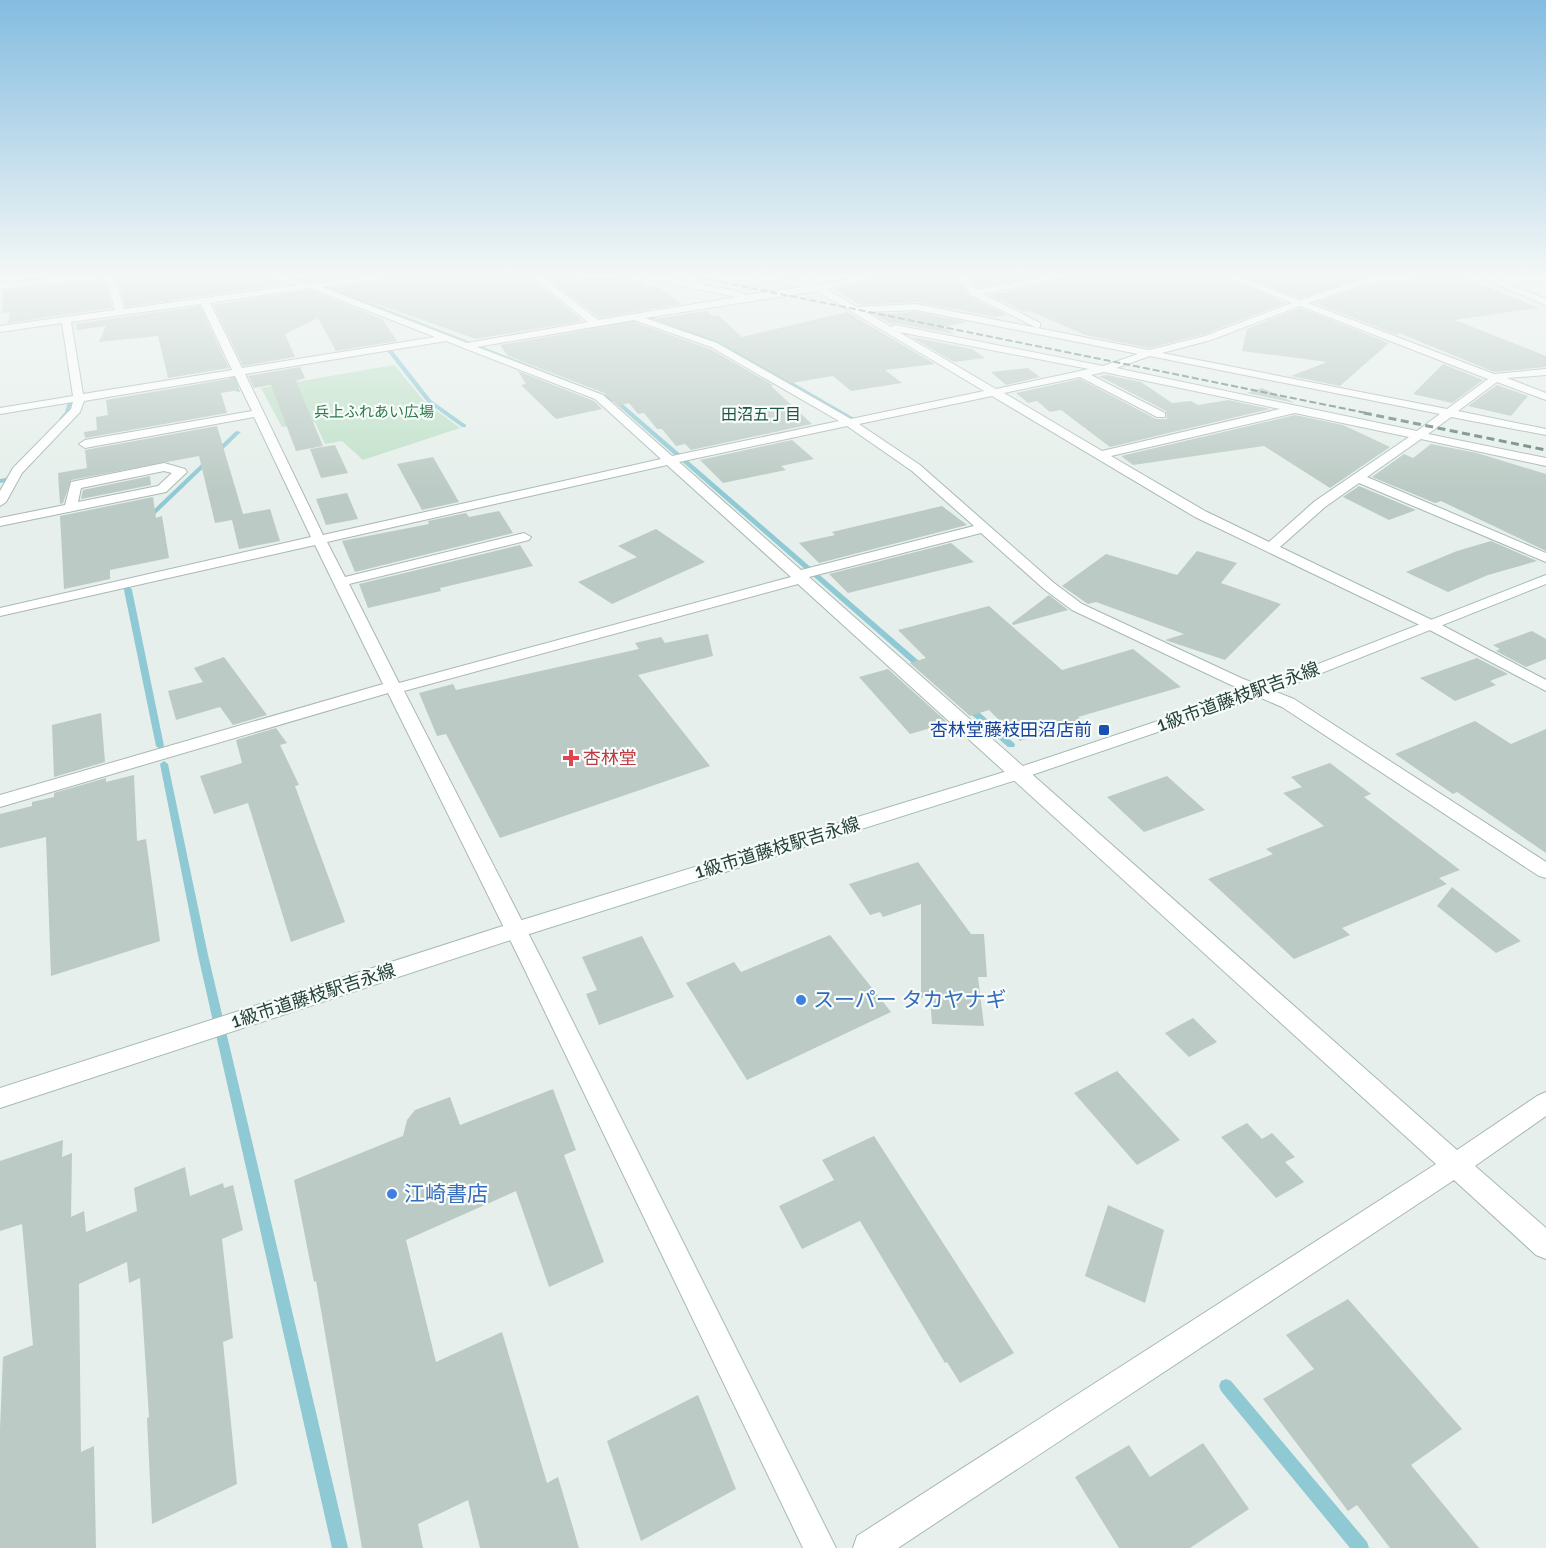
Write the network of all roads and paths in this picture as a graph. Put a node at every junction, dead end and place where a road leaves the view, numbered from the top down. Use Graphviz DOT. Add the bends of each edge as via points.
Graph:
graph roads {
  1 [pos="71,348"];
  2 [pos="227,348"];
  3 [pos="387,348"];
  4 [pos="473,348"];
  5 [pos="720,348"];
  6 [pos="920,348"];
  7 [pos="999,348"];
  8 [pos="1125,348"];
  9 [pos="1168,348"];
  10 [pos="1419,348"];
  11 [pos="1150,353"];
  12 [pos="1104,369"];
  13 [pos="1546,372"];
  14 [pos="239,373"];
  15 [pos="1082,374"];
  16 [pos="1494,377"];
  17 [pos="996,393"];
  18 [pos="1546,397"];
  19 [pos="79,400"];
  20 [pos="1296,409"];
  21 [pos="0,411"];
  22 [pos="258,413"];
  23 [pos="1449,413"];
  24 [pos="1161,415"];
  25 [pos="850,423"];
  26 [pos="1546,432"];
  27 [pos="1419,435"];
  28 [pos="85,444"];
  29 [pos="1101,455"];
  30 [pos="671,460"];
  31 [pos="1546,462"];
  32 [pos="1359,478"];
  33 [pos="0,502"];
  34 [pos="71,507"];
  35 [pos="0,522"];
  36 [pos="984,528"];
  37 [pos="524,537"];
  38 [pos="319,540"];
  39 [pos="1271,548"];
  40 [pos="1546,558"];
  41 [pos="801,577"];
  42 [pos="1546,579"];
  43 [pos="340,582"];
  44 [pos="0,612"];
  45 [pos="1429,624"];
  46 [pos="1546,686"];
  47 [pos="393,688"];
  48 [pos="1260,692"];
  49 [pos="1020,773"];
  50 [pos="0,801"];
  51 [pos="1546,871"];
  52 [pos="516,930"];
  53 [pos="0,1098"];
  54 [pos="1546,1104"];
  55 [pos="1456,1165"];
  56 [pos="1546,1246"];
  57 [pos="820,1548"];
  58 [pos="869,1548"];
  1 -- 19 [label="street"];
  2 -- 14 [label="street"];
  3 -- 14 [label="street"];
  4 -- 30 [label="street" via="599,397"];
  5 -- 25 [label="street"];
  6 -- 17 [label="street"];
  7 -- 12 [label="street"];
  8 -- 11 [label="street"];
  9 -- 11 [label="street"];
  10 -- 16 [label="street"];
  11 -- 12 [label="street"];
  11 -- 23 [label="street"];
  12 -- 15 [label="street"];
  12 -- 20 [label="street"];
  13 -- 16 [label="street"];
  14 -- 19 [label="street"];
  14 -- 22 [label="street"];
  15 -- 17 [label="street"];
  15 -- 24 [label="street"];
  16 -- 18 [label="street"];
  16 -- 23 [label="street"];
  17 -- 25 [label="street"];
  17 -- 29 [label="street"];
  19 -- 21 [label="street"];
  19 -- 33 [label="street" via="76,410 17,471"];
  20 -- 27 [label="street"];
  20 -- 29 [label="street"];
  22 -- 28 [label="street"];
  22 -- 38 [label="street"];
  23 -- 26 [label="street"];
  23 -- 27 [label="street"];
  25 -- 30 [label="street"];
  25 -- 36 [label="street" via="916,468"];
  27 -- 31 [label="street"];
  27 -- 32 [label="street"];
  29 -- 39 [label="street" via="1200,514"];
  30 -- 38 [label="street"];
  30 -- 41 [label="street"];
  32 -- 39 [label="street" via="1320,504"];
  32 -- 40 [label="street"];
  34 -- 34 [label="street" via="162,489 181,472 164,467 75,485"];
  34 -- 35 [label="street"];
  36 -- 41 [label="street"];
  36 -- 48 [label="street" via="1077,607"];
  37 -- 43 [label="street"];
  38 -- 43 [label="street"];
  38 -- 44 [label="street"];
  39 -- 45 [label="street"];
  41 -- 47 [label="street"];
  41 -- 49 [label="street"];
  42 -- 45 [label="street, 1級市道藤枝駅吉永線"];
  43 -- 47 [label="street"];
  45 -- 46 [label="street"];
  45 -- 48 [label="street, 1級市道藤枝駅吉永線"];
  47 -- 50 [label="street"];
  47 -- 52 [label="street"];
  48 -- 49 [label="street, 1級市道藤枝駅吉永線"];
  48 -- 51 [label="street" via="1288,703"];
  49 -- 52 [label="street, 1級市道藤枝駅吉永線"];
  49 -- 55 [label="street"];
  52 -- 53 [label="street, 1級市道藤枝駅吉永線"];
  52 -- 57 [label="street"];
  54 -- 55 [label="street"];
  55 -- 56 [label="street"];
  55 -- 58 [label="street"];
}
